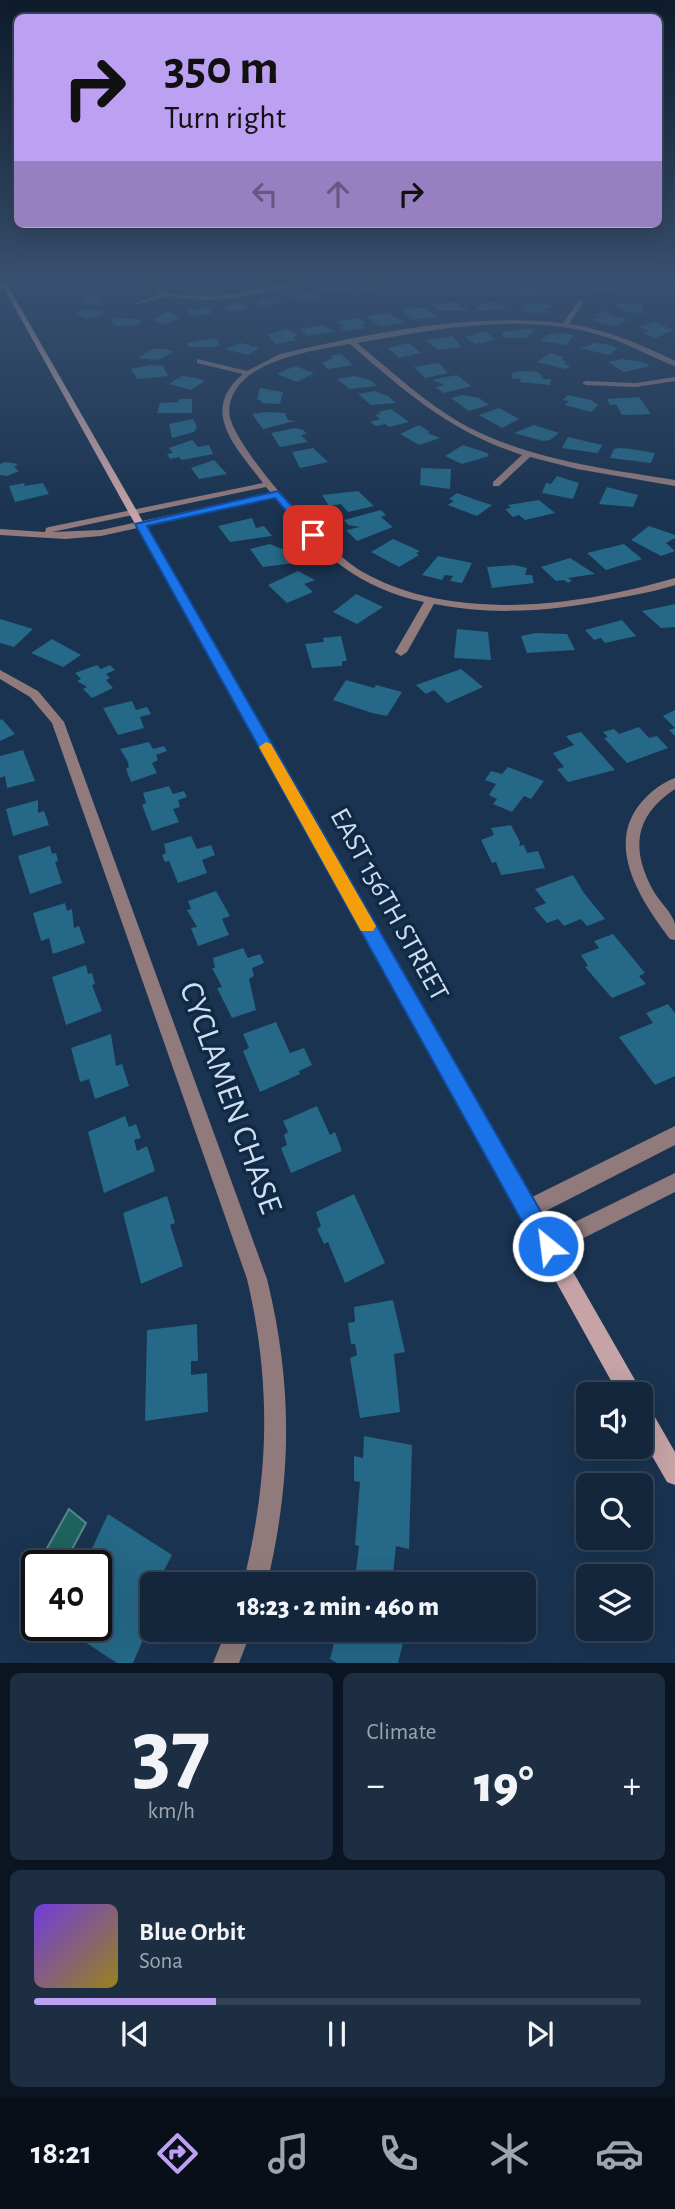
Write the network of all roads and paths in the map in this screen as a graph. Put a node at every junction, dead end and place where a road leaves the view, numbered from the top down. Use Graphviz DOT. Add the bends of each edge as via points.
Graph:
graph roads {
  1 [pos="47,359"];
  2 [pos="278,359"];
  3 [pos="372,359"];
  4 [pos="200,361"];
  5 [pos="248,373"];
  6 [pos="675,379"];
  7 [pos="586,383"];
  8 [pos="528,454"];
  9 [pos="675,483"];
  10 [pos="269,484"];
  11 [pos="496,484"];
  12 [pos="278,494"];
  13 [pos="137,518"];
  14 [pos="0,532"];
  15 [pos="675,581"];
  16 [pos="430,601"];
  17 [pos="401,652"];
  18 [pos="0,674"];
  19 [pos="675,783"];
  20 [pos="675,934"];
  21 [pos="675,1135"];
  22 [pos="675,1182"];
  23 [pos="527,1210"];
  24 [pos="548,1246"];
  25 [pos="624,1382"];
  26 [pos="653,1436"];
  27 [pos="675,1474"];
  28 [pos="259,1572"];
  29 [pos="235,1642"];
  30 [pos="226,1663"];
  1 -- 13 [label="street, EAST 156TH STREET"];
  2 -- 5 [label="street"];
  3 -- 8 [label="street" via="431,407 481,436"];
  4 -- 5 [label="street"];
  5 -- 10 [label="street" via="228,396 227,422"];
  6 -- 7 [label="street" via="636,386"];
  8 -- 9 [label="street"];
  8 -- 11 [label="street"];
  10 -- 12 [label="street"];
  10 -- 13 [label="street"];
  12 -- 13 [label="street"];
  12 -- 16 [label="street" via="331,555 357,574"];
  13 -- 14 [label="street" via="65,536"];
  13 -- 23 [label="street, EAST 156TH STREET"];
  15 -- 16 [label="street" via="578,604 498,610"];
  16 -- 17 [label="street"];
  18 -- 28 [label="street, CYCLAMEN CHASE" via="34,694 62,732 261,1290 276,1371 278,1429"];
  19 -- 20 [label="street" via="639,812 632,836 636,875"];
  21 -- 23 [label="street"];
  22 -- 24 [label="street"];
  23 -- 24 [label="street, EAST 156TH STREET"];
  24 -- 25 [label="street, EAST 156TH STREET"];
  26 -- 27 [label="street"];
  29 -- 30 [label="street"];
}
